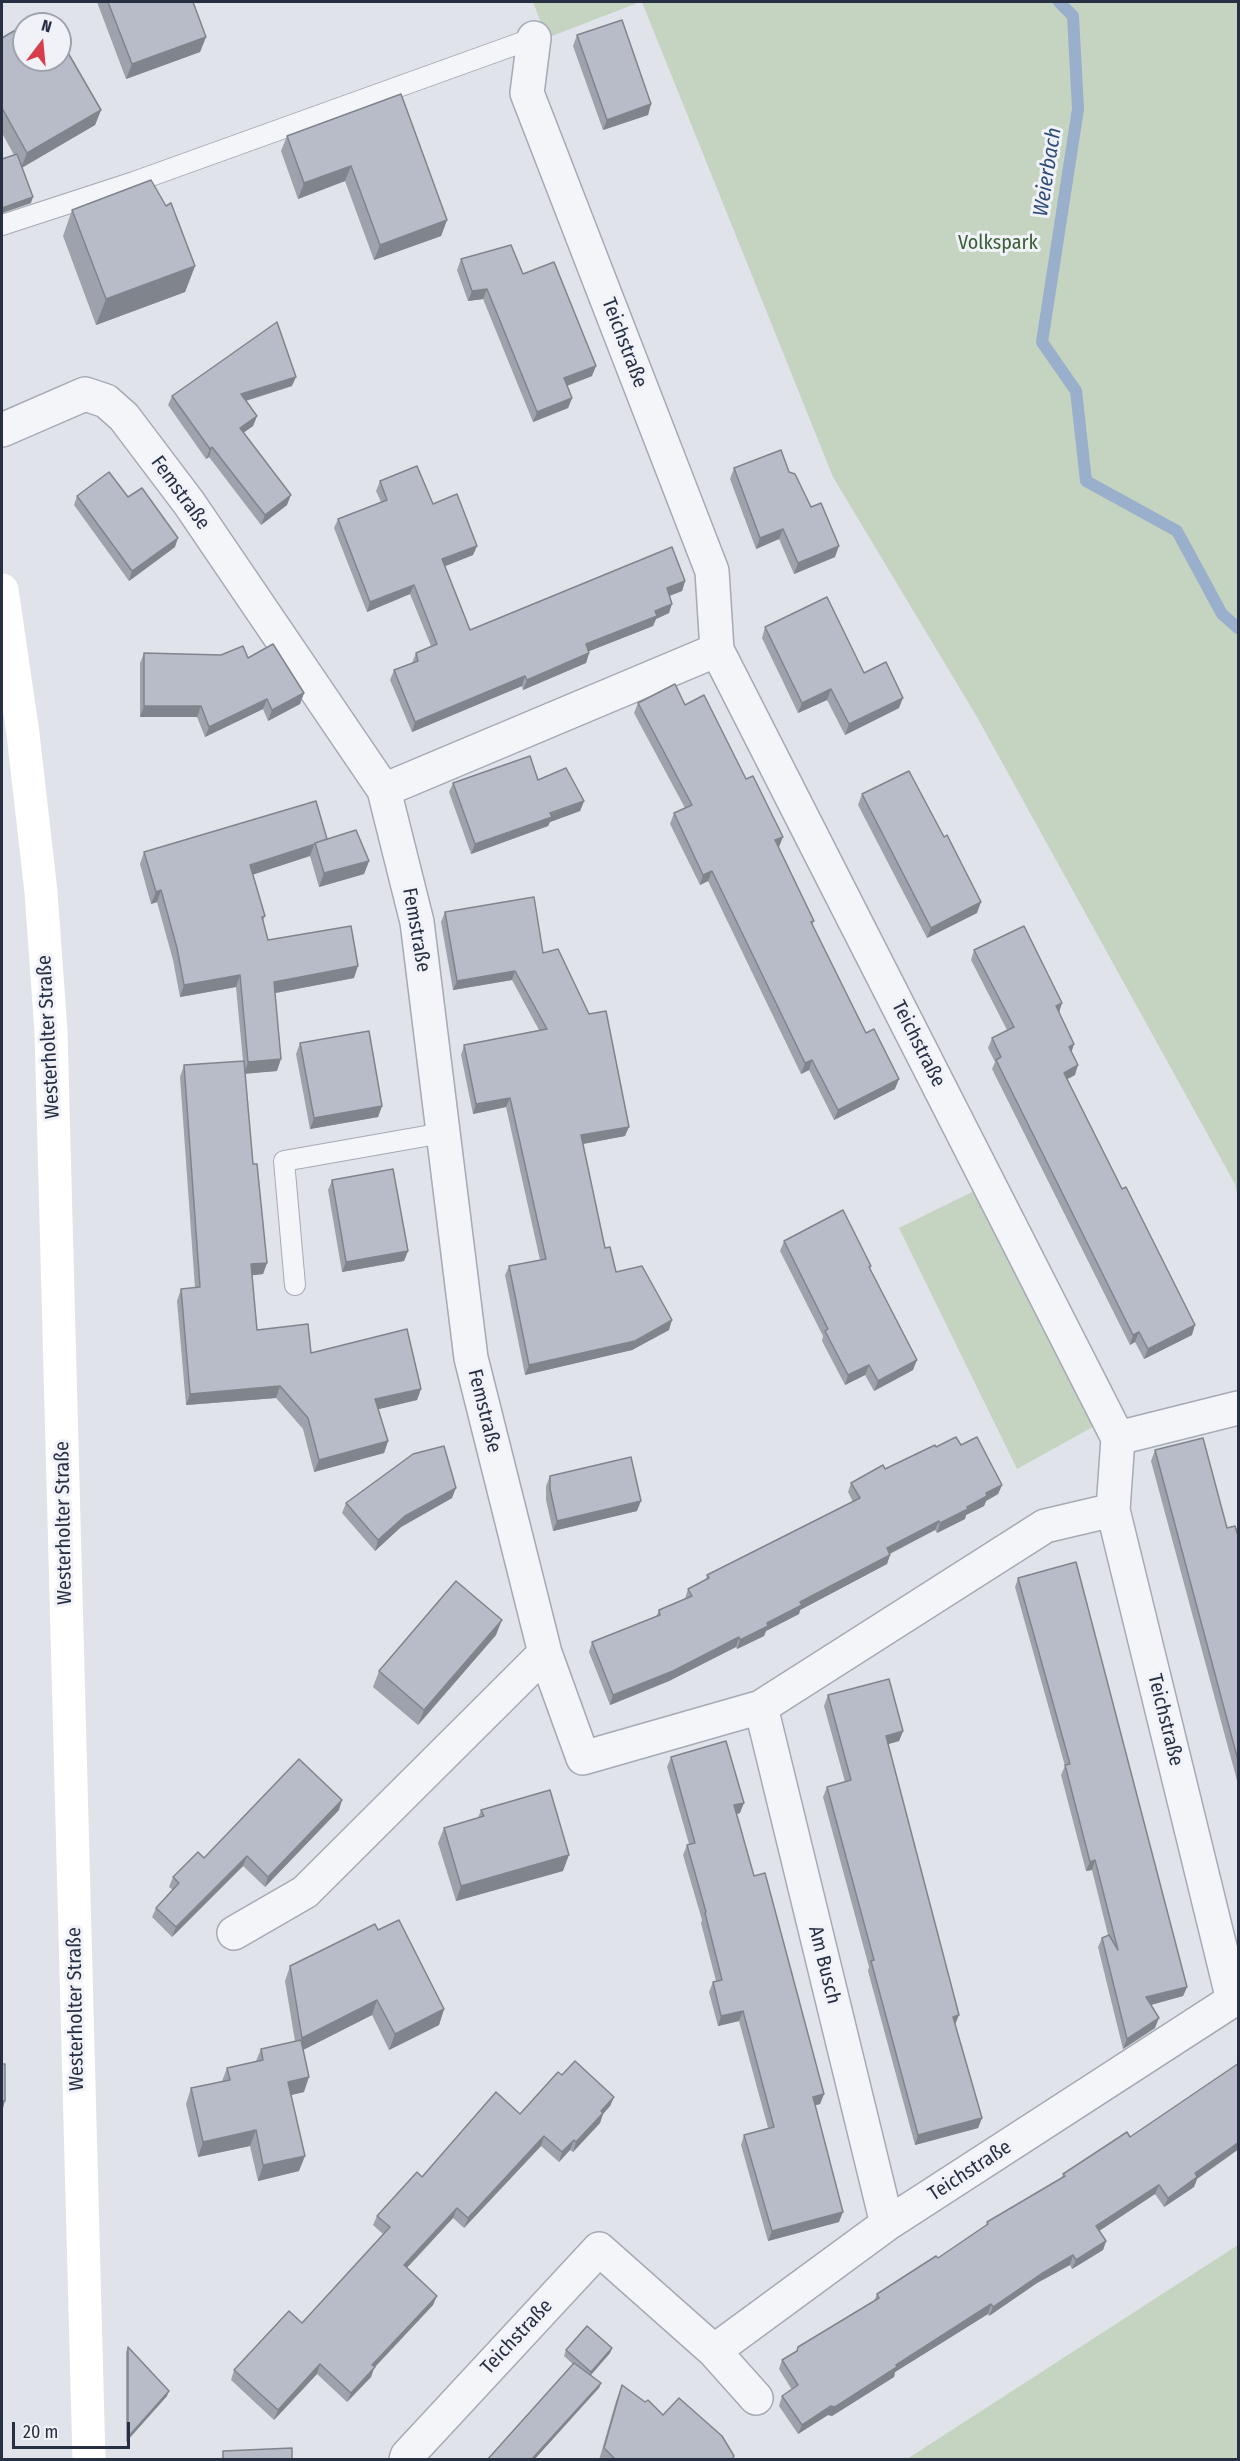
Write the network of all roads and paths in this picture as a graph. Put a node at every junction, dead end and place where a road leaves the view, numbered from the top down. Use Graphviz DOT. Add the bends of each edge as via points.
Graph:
graph roads {
  1 [pos="534,38"];
  2 [pos="2,225"];
  3 [pos="2,430"];
  4 [pos="2,590"];
  5 [pos="717,650"];
  6 [pos="384,790"];
  7 [pos="443,1133"];
  8 [pos="295,1285"];
  9 [pos="1239,1408"];
  10 [pos="1118,1438"];
  11 [pos="1113,1510"];
  12 [pos="545,1653"];
  13 [pos="761,1707"];
  14 [pos="234,1933"];
  15 [pos="1236,2000"];
  16 [pos="887,2224"];
  17 [pos="714,2350"];
  18 [pos="756,2398"];
  19 [pos="89,2460"];
  20 [pos="406,2460"];
  1 -- 2 [label="lane" via="145,178"];
  1 -- 5 [label="street, Teichstraße" via="527,93 712,571"];
  3 -- 6 [label="street, Femstraße" via="85,394 106,401 124,417 189,502"];
  4 -- 19 [label="main road, Westerholter Straße" via="23,734 51,1031"];
  5 -- 6 [label="street"];
  5 -- 10 [label="street, Teichstraße"];
  6 -- 7 [label="street, Femstraße" via="417,922"];
  7 -- 8 [label="lane" via="284,1161"];
  7 -- 12 [label="street, Femstraße" via="471,1358"];
  9 -- 10 [label="street"];
  10 -- 11 [label="street, Teichstraße"];
  11 -- 13 [label="street" via="1045,1526"];
  11 -- 15 [label="street, Teichstraße"];
  12 -- 13 [label="street, Femstraße" via="583,1758"];
  12 -- 14 [label="street" via="305,1892"];
  13 -- 16 [label="street, Am Busch"];
  15 -- 16 [label="street, Teichstraße"];
  16 -- 17 [label="street, Teichstraße"];
  17 -- 18 [label="street, Teichstraße"];
  17 -- 20 [label="street, Teichstraße" via="599,2249"];
}
